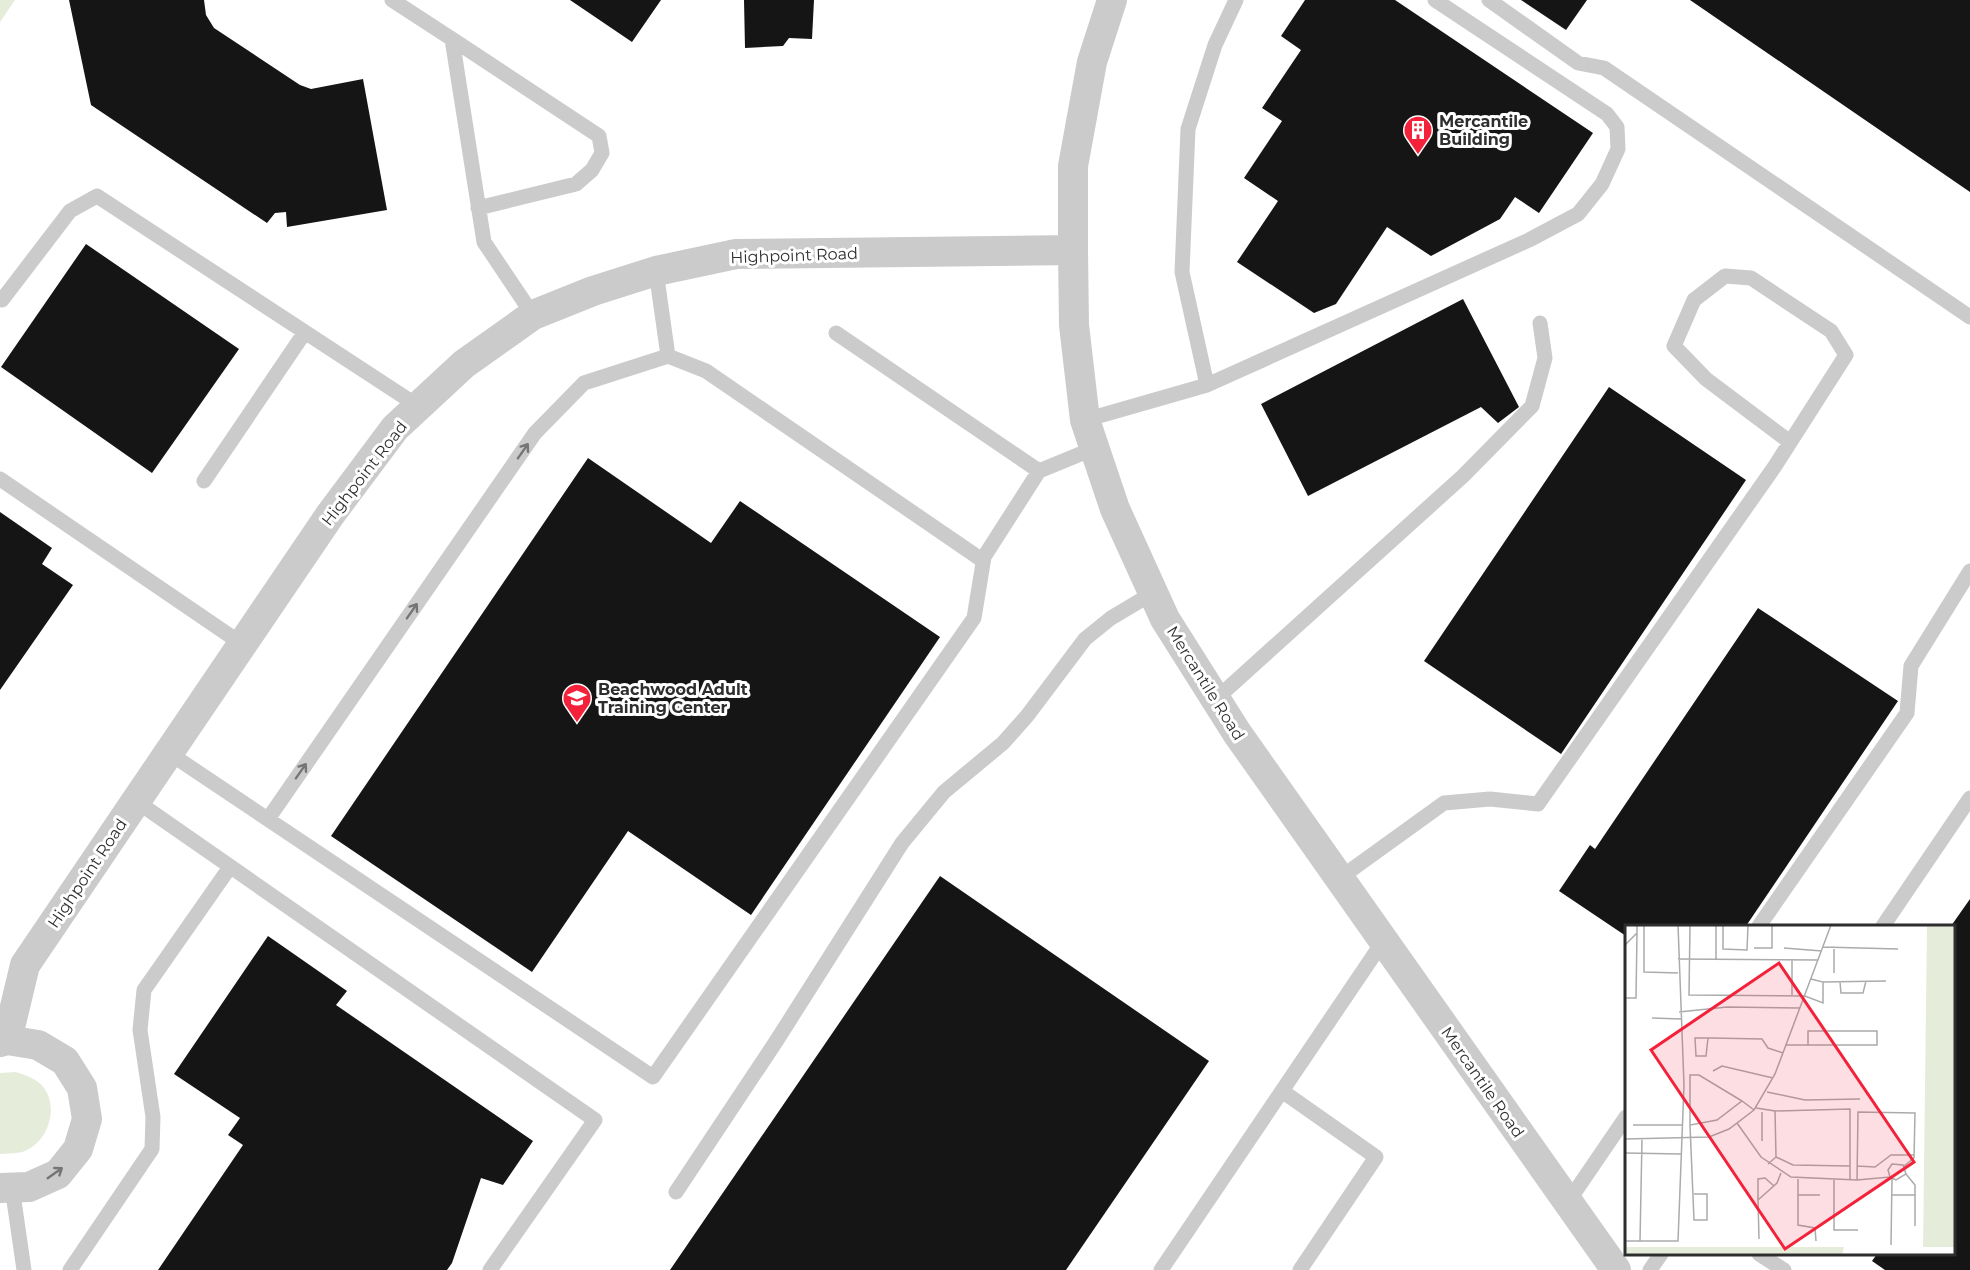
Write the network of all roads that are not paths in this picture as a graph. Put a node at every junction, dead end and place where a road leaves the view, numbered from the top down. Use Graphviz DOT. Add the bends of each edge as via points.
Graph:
graph roads {
  1 [pos="392,0"];
  2 [pos="1112,0"];
  3 [pos="1236,0"];
  4 [pos="1435,0"];
  5 [pos="1489,0"];
  6 [pos="452,39"];
  7 [pos="478,208"];
  8 [pos="1073,250"];
  9 [pos="656,271"];
  10 [pos="0,299"];
  11 [pos="533,315"];
  12 [pos="1970,317"];
  13 [pos="1540,323"];
  14 [pos="305,332"];
  15 [pos="836,333"];
  16 [pos="668,356"];
  17 [pos="1207,385"];
  18 [pos="418,406"];
  19 [pos="1085,420"];
  20 [pos="1790,442"];
  21 [pos="1095,448"];
  22 [pos="1040,471"];
  23 [pos="0,479"];
  24 [pos="204,481"];
  25 [pos="984,556"];
  26 [pos="1970,571"];
  27 [pos="1153,593"];
  28 [pos="242,644"];
  29 [pos="1216,699"];
  30 [pos="169,753"];
  31 [pos="1970,798"];
  32 [pos="136,801"];
  33 [pos="268,819"];
  34 [pos="230,867"];
  35 [pos="1340,878"];
  36 [pos="1760,925"];
  37 [pos="1884,925"];
  38 [pos="1384,940"];
  39 [pos="4,1041"];
  40 [pos="1282,1091"];
  41 [pos="1625,1118"];
  42 [pos="6,1187"];
  43 [pos="676,1192"];
  44 [pos="1568,1202"];
  45 [pos="1660,1255"];
  46 [pos="1761,1255"];
  47 [pos="24,1270"];
  48 [pos="70,1270"];
  49 [pos="490,1270"];
  50 [pos="1161,1270"];
  51 [pos="1300,1270"];
  52 [pos="1616,1270"];
  53 [pos="1650,1270"];
  54 [pos="1784,1270"];
  1 -- 6 [label="lane"];
  2 -- 8 [label="street, Mercantile Road" via="1092,62 1073,166"];
  3 -- 17 [label="lane" via="1215,45 1188,129 1182,272"];
  4 -- 17 [label="lane" via="1607,114 1617,127 1618,149 1602,184 1578,214 1529,240"];
  5 -- 12 [label="lane" via="1578,63 1604,68"];
  6 -- 7 [label="lane"];
  6 -- 7 [label="lane" via="599,136 602,153 592,170 576,184"];
  7 -- 11 [label="lane" via="483,242"];
  8 -- 9 [label="street, Highpoint Road" via="736,254"];
  8 -- 19 [label="street, Mercantile Road" via="1074,325"];
  9 -- 11 [label="street, Highpoint Road"];
  9 -- 16 [label="lane"];
  10 -- 14 [label="lane" via="70,211 97,195"];
  11 -- 18 [label="street, Highpoint Road" via="464,364"];
  13 -- 29 [label="lane" via="1545,358 1532,406 1463,476"];
  14 -- 18 [label="lane"];
  14 -- 24 [label="lane"];
  15 -- 22 [label="lane"];
  16 -- 25 [label="lane" via="706,371 982,560"];
  33 -- 16 [label="lane, one-way" via="535,433 584,383"];
  17 -- 19 [label="lane"];
  18 -- 28 [label="street, Highpoint Road" via="395,428 330,514"];
  19 -- 21 [label="street, Mercantile Road"];
  20 -- 20 [label="lane" via="1846,355 1832,331 1751,278 1725,276 1694,300 1674,346 1706,379"];
  20 -- 35 [label="lane" via="1538,804 1490,799 1444,803"];
  21 -- 22 [label="lane"];
  21 -- 27 [label="street, Mercantile Road" via="1115,509"];
  22 -- 25 [label="lane"];
  23 -- 28 [label="lane"];
  25 -- 33 [label="lane" via="974,618 653,1077"];
  26 -- 36 [label="lane" via="1911,666 1907,713"];
  27 -- 29 [label="street, Mercantile Road"];
  27 -- 43 [label="lane" via="1085,639 1003,743 944,792 923,816"];
  28 -- 30 [label="street, Highpoint Road"];
  29 -- 35 [label="street, Mercantile Road"];
  30 -- 32 [label="street, Highpoint Road"];
  30 -- 33 [label="lane"];
  31 -- 37 [label="lane"];
  32 -- 34 [label="lane"];
  32 -- 39 [label="street, Highpoint Road" via="25,964"];
  34 -- 48 [label="lane" via="144,990 140,1030 153,1117 152,1149"];
  34 -- 49 [label="lane" via="595,1120"];
  35 -- 38 [label="street, Mercantile Road"];
  38 -- 40 [label="lane"];
  38 -- 44 [label="street, Mercantile Road"];
  42 -- 39 [label="street, Highpoint Road, one-way" via="29,1187 58,1174 78,1149 87,1119 82,1088 64,1061 38,1045"];
  40 -- 50 [label="lane"];
  40 -- 51 [label="lane" via="1376,1157"];
  41 -- 44 [label="lane"];
  42 -- 47 [label="lane"];
  44 -- 52 [label="street, Mercantile Road"];
  45 -- 53 [label="lane"];
  46 -- 54 [label="lane"];
}
